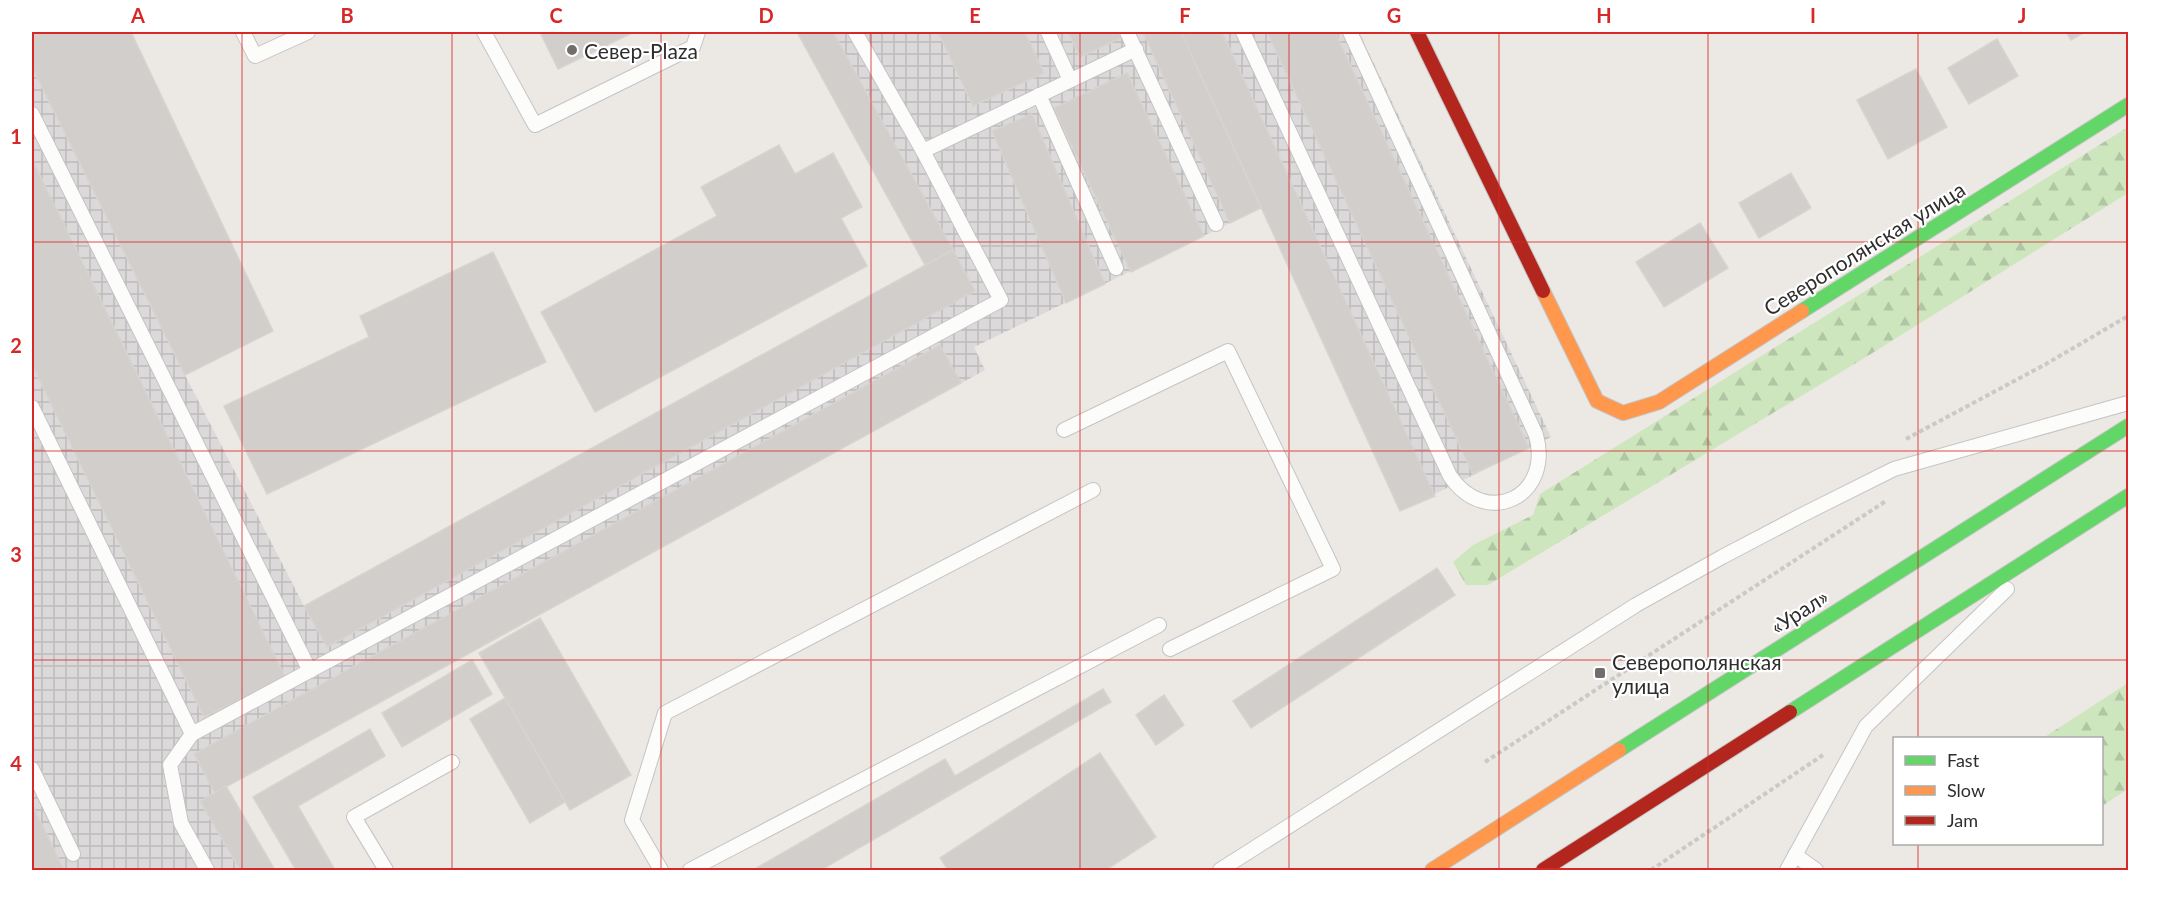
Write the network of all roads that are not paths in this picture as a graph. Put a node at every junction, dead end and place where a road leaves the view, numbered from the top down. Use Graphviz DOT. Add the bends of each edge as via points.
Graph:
graph roads {
  1 [pos="243,32"];
  2 [pos="308,32"];
  3 [pos="484,32"];
  4 [pos="698,32"];
  5 [pos="855,32"];
  6 [pos="1048,32"];
  7 [pos="1127,32"];
  8 [pos="1243,32"];
  9 [pos="1350,32"];
  10 [pos="1418,32"];
  11 [pos="1136,49"];
  12 [pos="1070,80"];
  13 [pos="1039,95"];
  14 [pos="2128,105"];
  15 [pos="32,114"];
  16 [pos="923,151"];
  17 [pos="1216,224"];
  18 [pos="1116,268"];
  19 [pos="2128,403"];
  20 [pos="32,407"];
  21 [pos="2128,426"];
  22 [pos="1064,430"];
  23 [pos="1093,490"];
  24 [pos="2128,496"];
  25 [pos="2054,544"];
  26 [pos="1159,625"];
  27 [pos="1170,650"];
  28 [pos="310,671"];
  29 [pos="192,734"];
  30 [pos="452,762"];
  31 [pos="32,769"];
  32 [pos="73,854"];
  33 [pos="1796,855"];
  34 [pos="207,870"];
  35 [pos="386,870"];
  36 [pos="661,870"];
  37 [pos="690,870"];
  38 [pos="1220,870"];
  39 [pos="1432,870"];
  40 [pos="1543,870"];
  41 [pos="1787,870"];
  42 [pos="1816,870"];
  1 -- 2 [label="lane" via="255,56"];
  3 -- 4 [label="lane" via="535,125 693,47"];
  5 -- 16 [label="lane"];
  6 -- 12 [label="lane"];
  7 -- 11 [label="lane"];
  8 -- 9 [label="lane" via="1450,476 1470,497 1499,503 1513,499 1534,478 1540,449 1536,435"];
  10 -- 14 [label="main road, Северополянская улица" via="1597,401 1623,412 1659,402"];
  11 -- 12 [label="lane"];
  11 -- 17 [label="lane"];
  12 -- 13 [label="lane"];
  13 -- 16 [label="lane"];
  13 -- 18 [label="lane"];
  15 -- 28 [label="lane"];
  16 -- 28 [label="lane" via="1001,300"];
  19 -- 38 [label="lane" via="1894,469 1802,515 1636,605"];
  20 -- 29 [label="lane"];
  21 -- 39 [label="main road, «Урал»"];
  22 -- 27 [label="lane" via="1228,351 1332,569"];
  23 -- 36 [label="lane" via="665,713 632,820"];
  24 -- 25 [label="main road"];
  25 -- 33 [label="lane" via="1866,726"];
  25 -- 40 [label="main road"];
  26 -- 37 [label="lane"];
  28 -- 29 [label="lane"];
  29 -- 34 [label="lane" via="170,765 181,823"];
  30 -- 35 [label="lane" via="354,816"];
  31 -- 32 [label="lane"];
  33 -- 41 [label="lane"];
  33 -- 42 [label="lane"];
}
